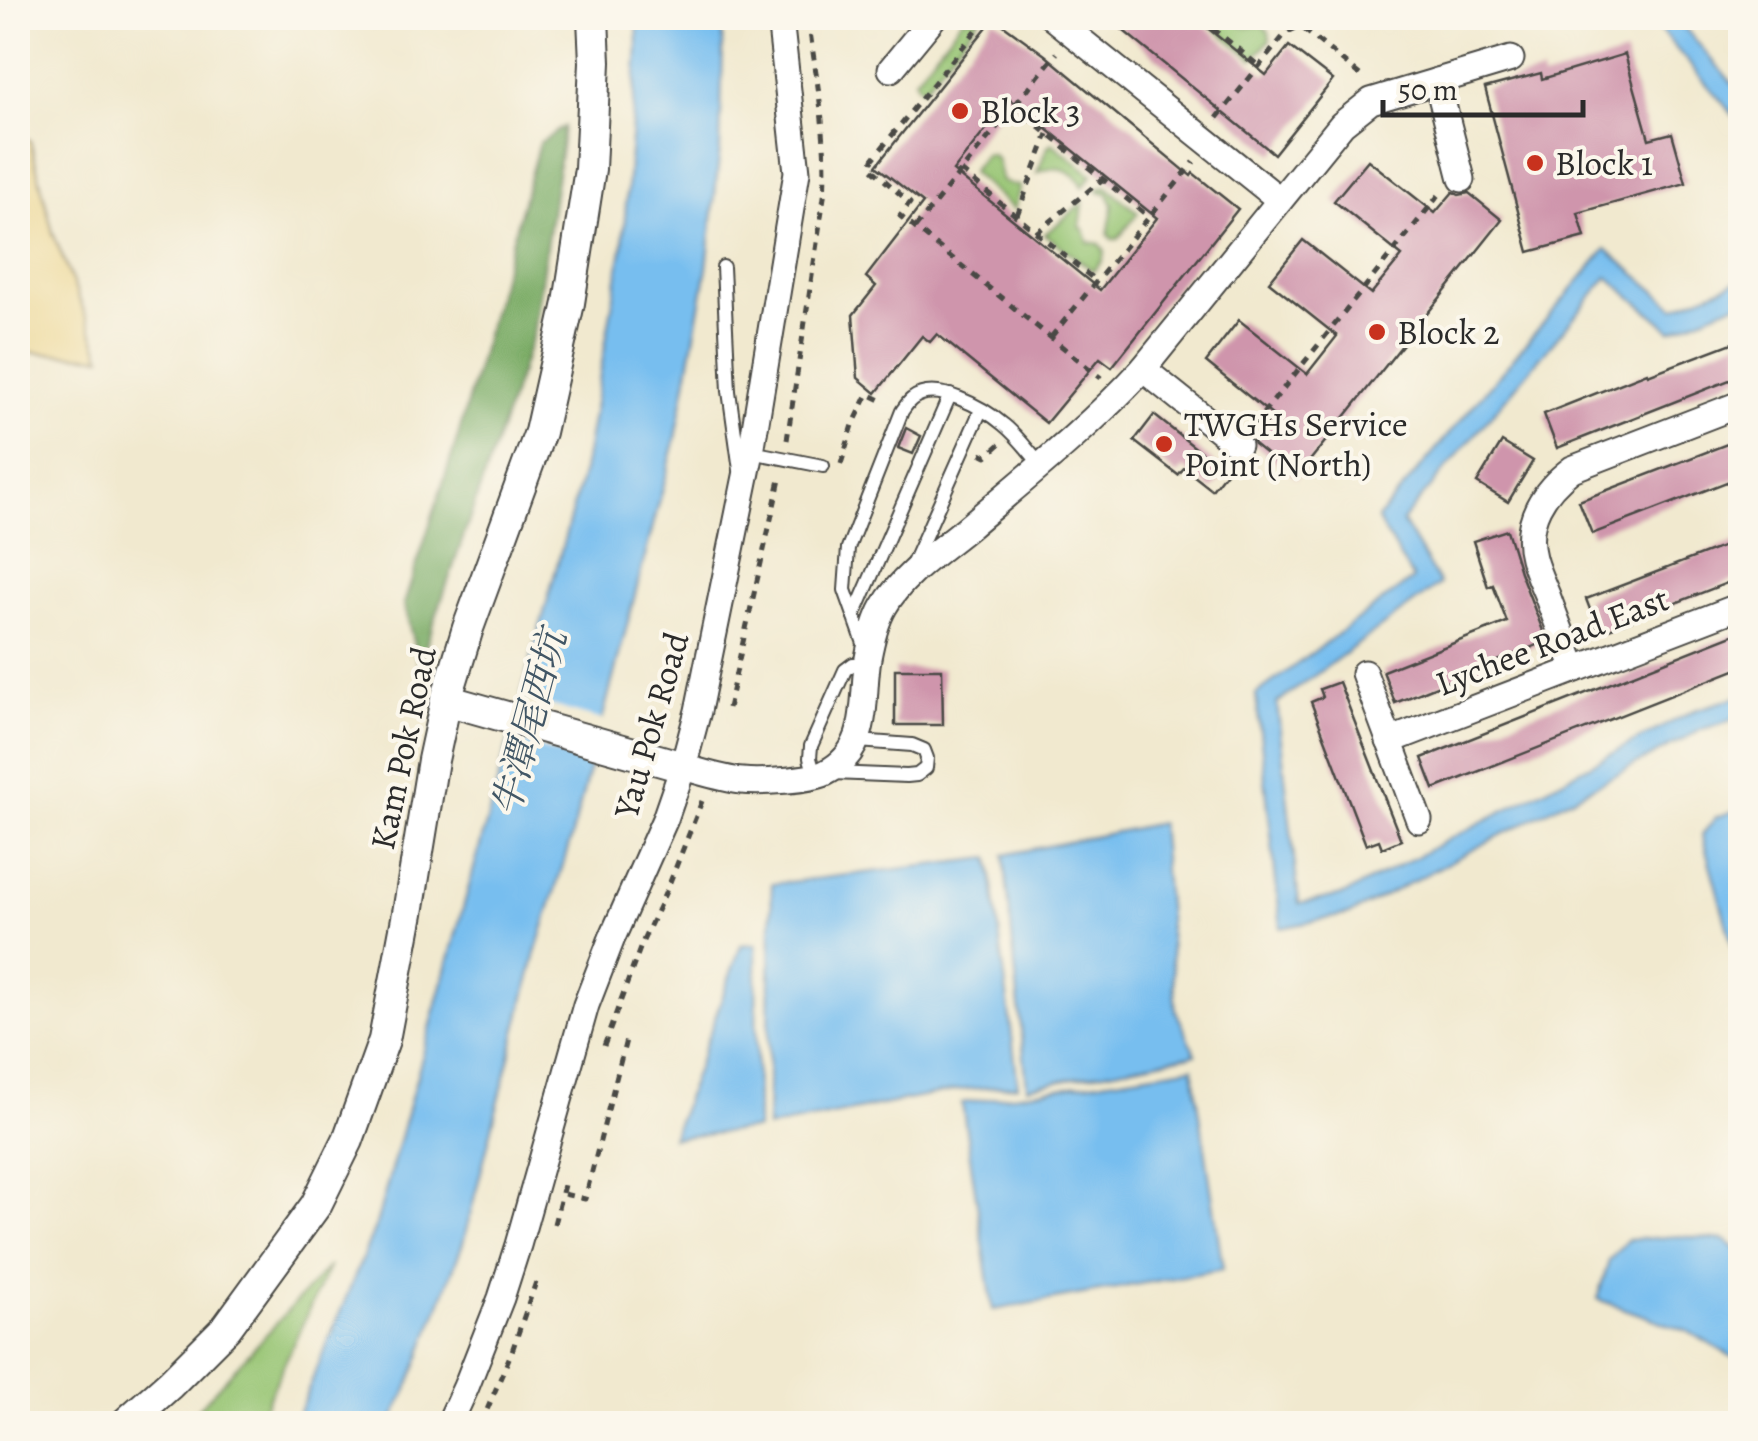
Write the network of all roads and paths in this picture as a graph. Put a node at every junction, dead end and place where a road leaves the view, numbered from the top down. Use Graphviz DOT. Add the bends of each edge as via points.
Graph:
graph roads {
  1 [pos="593,18"];
  2 [pos="780,18"];
  3 [pos="932,18"];
  4 [pos="986,18"];
  5 [pos="1052,18"];
  6 [pos="1308,18"];
  7 [pos="1206,19"];
  8 [pos="1300,26"];
  9 [pos="1059,50"];
  10 [pos="1511,59"];
  11 [pos="1259,66"];
  12 [pos="892,68"];
  13 [pos="1361,76"];
  14 [pos="1437,81"];
  15 [pos="1014,106"];
  16 [pos="1217,118"];
  17 [pos="1048,134"];
  18 [pos="1194,162"];
  19 [pos="961,171"];
  20 [pos="1103,179"];
  21 [pos="1456,181"];
  22 [pos="1280,200"];
  23 [pos="1016,216"];
  24 [pos="1149,217"];
  25 [pos="915,228"];
  26 [pos="1036,232"];
  27 [pos="723,267"];
  28 [pos="1096,282"];
  29 [pos="1050,338"];
  30 [pos="1142,369"];
  31 [pos="1107,383"];
  32 [pos="950,395"];
  33 [pos="884,402"];
  34 [pos="1740,404"];
  35 [pos="982,410"];
  36 [pos="1246,435"];
  37 [pos="1005,439"];
  38 [pos="751,452"];
  39 [pos="984,454"];
  40 [pos="1041,465"];
  41 [pos="823,466"];
  42 [pos="780,481"];
  43 [pos="743,492"];
  44 [pos="906,579"];
  45 [pos="1740,606"];
  46 [pos="854,616"];
  47 [pos="868,659"];
  48 [pos="1575,670"];
  49 [pos="1364,673"];
  50 [pos="446,700"];
  51 [pos="724,723"];
  52 [pos="858,740"];
  53 [pos="1389,741"];
  54 [pos="697,770"];
  55 [pos="820,774"];
  56 [pos="1419,820"];
  57 [pos="626,1040"];
  58 [pos="600,1059"];
  59 [pos="566,1180"];
  60 [pos="546,1190"];
  61 [pos="562,1194"];
  62 [pos="552,1231"];
  63 [pos="540,1268"];
  64 [pos="125,1424"];
  65 [pos="448,1424"];
  66 [pos="481,1424"];
  1 -- 50 [label="street, Kam Pok Road" via="590,169 569,304 540,432"];
  2 -- 38 [label="street, Yau Pok Road" via="797,172"];
  3 -- 12 [label="street"];
  4 -- 25 [label="path" via="871,164 910,203 900,216"];
  5 -- 22 [label="street"];
  6 -- 8 [label="path"];
  7 -- 11 [label="path"];
  8 -- 11 [label="path"];
  8 -- 13 [label="path"];
  9 -- 15 [label="path"];
  10 -- 14 [label="street"];
  11 -- 16 [label="path"];
  14 -- 21 [label="street"];
  14 -- 22 [label="street" via="1370,101 1342,124"];
  15 -- 17 [label="path"];
  15 -- 19 [label="path"];
  17 -- 20 [label="path"];
  17 -- 23 [label="path"];
  18 -- 24 [label="path"];
  19 -- 23 [label="path"];
  19 -- 25 [label="path"];
  20 -- 24 [label="path"];
  20 -- 26 [label="path"];
  21 -- 36 [label="path"];
  22 -- 30 [label="street"];
  23 -- 26 [label="path"];
  24 -- 28 [label="path"];
  25 -- 29 [label="path"];
  26 -- 28 [label="path"];
  27 -- 43 [label="lane"];
  28 -- 29 [label="path"];
  29 -- 31 [label="path"];
  30 -- 36 [label="street"];
  30 -- 40 [label="street"];
  32 -- 35 [label="lane"];
  32 -- 46 [label="lane"];
  32 -- 46 [label="lane" via="931,391 902,411 848,548 845,590"];
  33 -- 41 [label="path" via="868,394 839,470"];
  34 -- 48 [label="street" via="1572,469 1543,497 1534,516 1532,556"];
  35 -- 40 [label="lane"];
  35 -- 44 [label="lane"];
  37 -- 39 [label="path"];
  38 -- 41 [label="lane"];
  38 -- 43 [label="street, Yau Pok Road"];
  40 -- 44 [label="street"];
  42 -- 51 [label="path"];
  43 -- 54 [label="street, Yau Pok Road" via="698,711"];
  44 -- 47 [label="street" via="882,610"];
  45 -- 48 [label="street, Lychee Road East"];
  46 -- 47 [label="lane"];
  47 -- 52 [label="street"];
  47 -- 55 [label="lane" via="844,670 811,746"];
  48 -- 53 [label="street, Lychee Road East"];
  49 -- 53 [label="street"];
  50 -- 54 [label="street"];
  50 -- 64 [label="street, Kam Pok Road" via="384,1040 348,1140 316,1205 226,1327"];
  52 -- 55 [label="street" via="844,760"];
  52 -- 55 [label="lane" via="912,745 924,750 926,768 906,776"];
  53 -- 56 [label="street"];
  54 -- 55 [label="street" via="743,781"];
  54 -- 58 [label="path" via="694,824"];
  54 -- 65 [label="street, Yau Pok Road" via="665,819 598,972 507,1280"];
  57 -- 61 [label="path" via="584,1198"];
  59 -- 61 [label="path"];
  60 -- 61 [label="path"];
  61 -- 62 [label="path"];
  63 -- 66 [label="path"];
}
